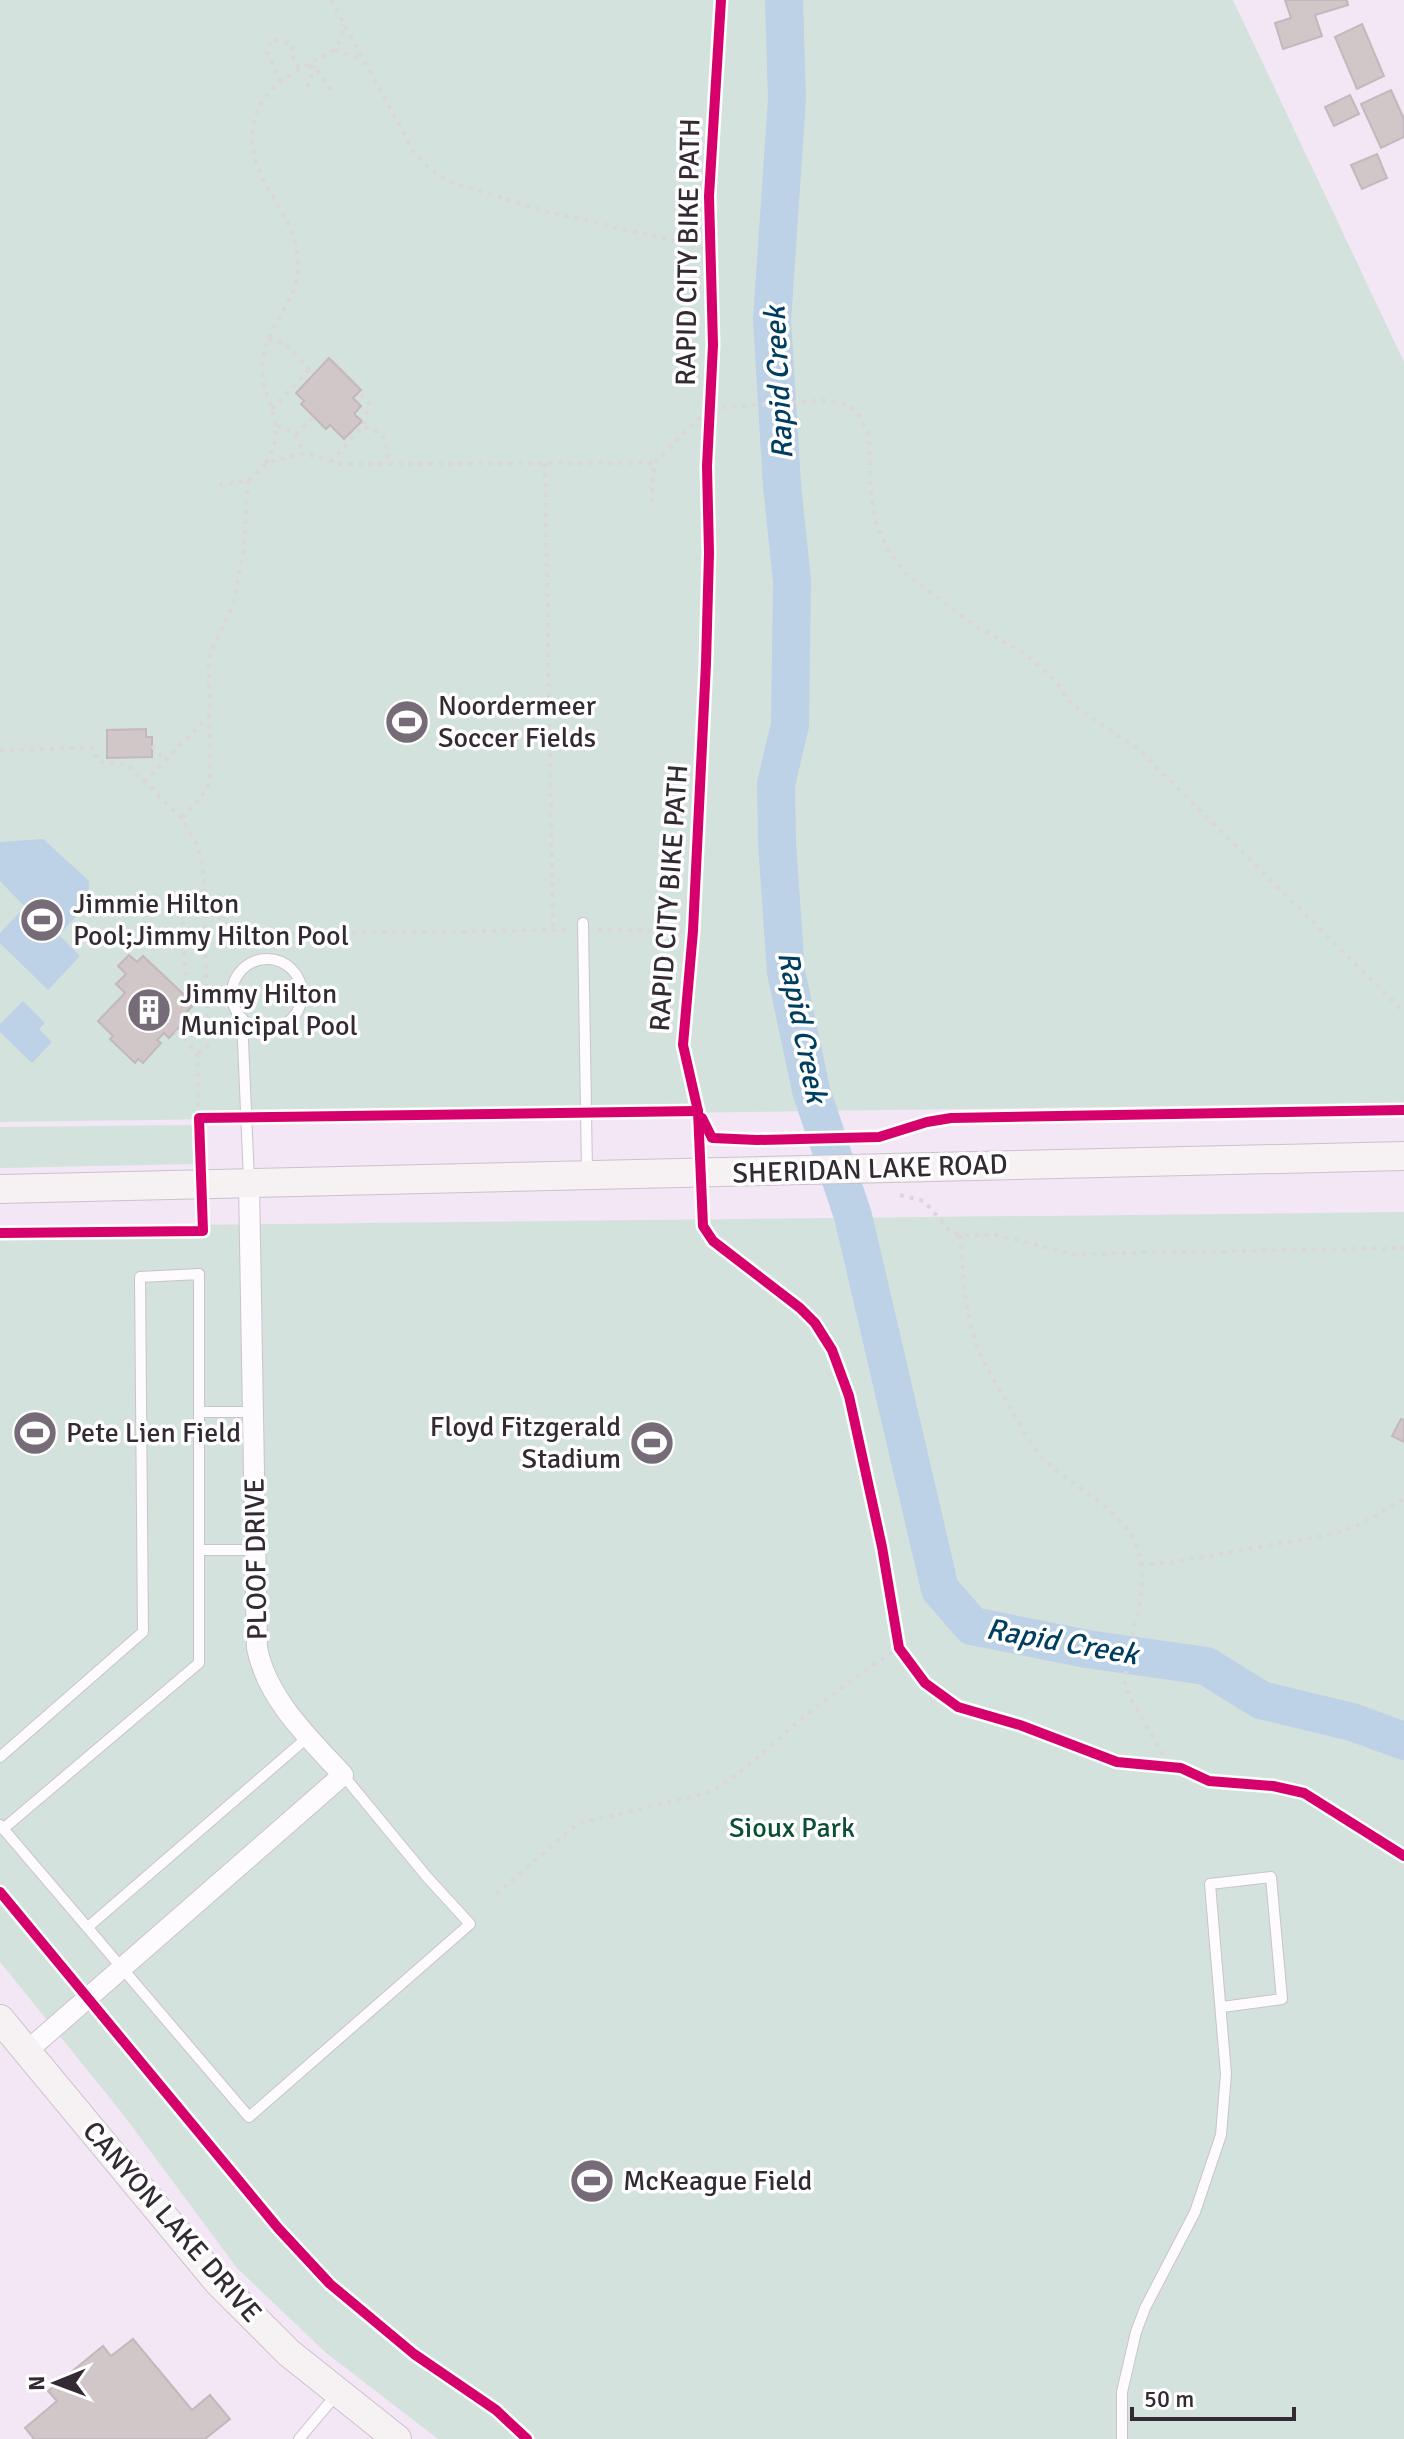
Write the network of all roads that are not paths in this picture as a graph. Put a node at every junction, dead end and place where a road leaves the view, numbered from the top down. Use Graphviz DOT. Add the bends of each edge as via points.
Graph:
graph roads {
  1 [pos="583,926"];
  2 [pos="242,1018"];
  3 [pos="1404,1156"];
  4 [pos="587,1176"];
  5 [pos="249,1183"];
  6 [pos="0,1189"];
  7 [pos="199,1412"];
  8 [pos="253,1412"];
  9 [pos="199,1550"];
  10 [pos="255,1550"];
  11 [pos="308,1737"];
  12 [pos="0,1757"];
  13 [pos="343,1775"];
  14 [pos="2,1827"];
  15 [pos="88,1927"];
  16 [pos="124,1968"];
  17 [pos="1222,2007"];
  18 [pos="0,2019"];
  19 [pos="27,2051"];
  20 [pos="338,2393"];
  21 [pos="299,2439"];
  22 [pos="397,2439"];
  23 [pos="1122,2439"];
  1 -- 4 [label="lane"];
  2 -- 2 [label="lane" via="263,1028 286,1023 300,1005 296,973 277,960 245,967 233,986"];
  2 -- 5 [label="lane"];
  3 -- 4 [label="street, SHERIDAN LAKE ROAD" via="1159,1160 893,1182 767,1173"];
  4 -- 5 [label="street, SHERIDAN LAKE ROAD"];
  5 -- 6 [label="street, SHERIDAN LAKE ROAD"];
  5 -- 8 [label="street, PLOOF DRIVE"];
  7 -- 8 [label="lane"];
  7 -- 9 [label="lane"];
  7 -- 12 [label="lane" via="199,1274 140,1277 143,1632"];
  8 -- 10 [label="street, PLOOF DRIVE"];
  9 -- 10 [label="lane"];
  9 -- 14 [label="lane" via="199,1663"];
  10 -- 11 [label="street, PLOOF DRIVE" via="259,1661 268,1686"];
  11 -- 13 [label="street, PLOOF DRIVE"];
  11 -- 15 [label="lane"];
  13 -- 16 [label="street"];
  13 -- 16 [label="lane" via="470,1924 249,2117"];
  14 -- 15 [label="lane"];
  15 -- 16 [label="lane"];
  16 -- 19 [label="street"];
  17 -- 17 [label="lane" via="1210,1884 1271,1877 1282,1999"];
  17 -- 23 [label="lane" via="1226,2074 1221,2135 1195,2212 1136,2332 1122,2392"];
  18 -- 19 [label="street, CANYON LAKE DRIVE"];
  19 -- 20 [label="street, CANYON LAKE DRIVE" via="218,2282"];
  20 -- 21 [label="lane"];
  20 -- 22 [label="street, CANYON LAKE DRIVE"];
}
